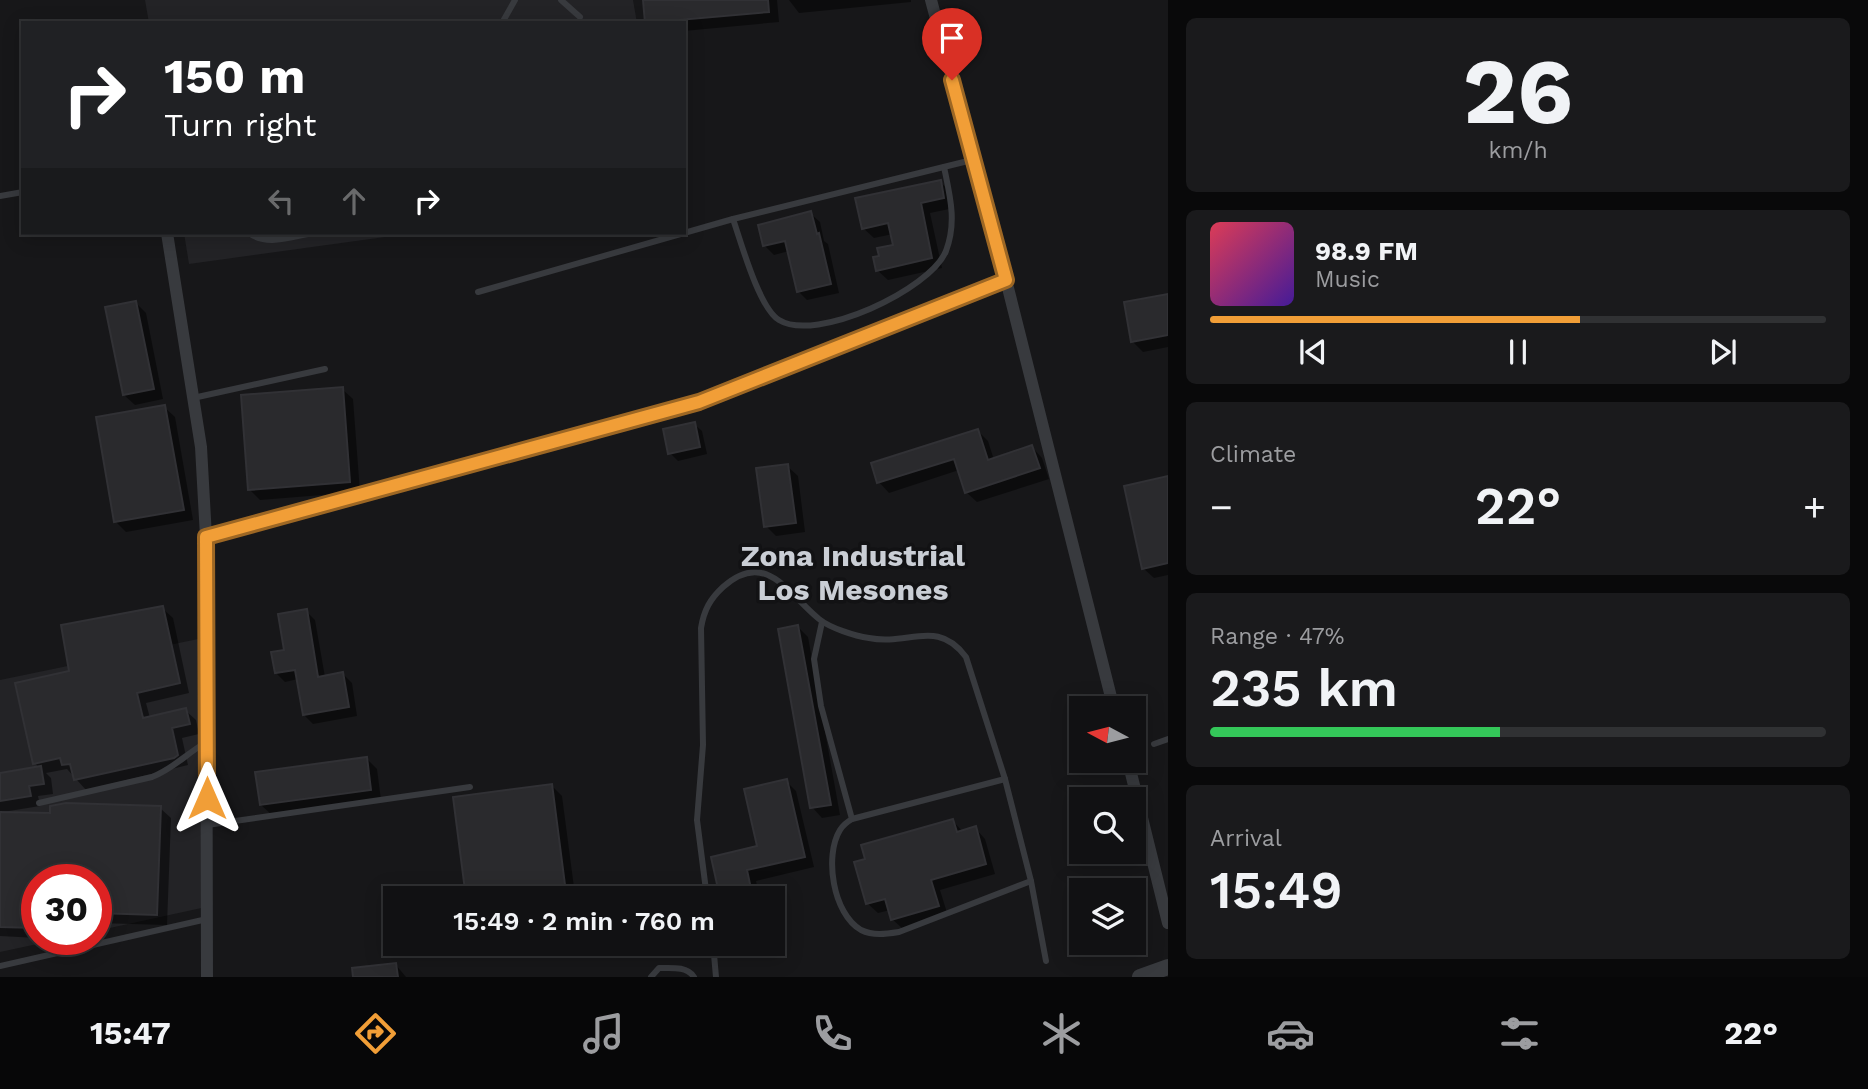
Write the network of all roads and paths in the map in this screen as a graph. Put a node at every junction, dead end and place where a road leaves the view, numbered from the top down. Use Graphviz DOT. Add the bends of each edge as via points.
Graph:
graph roads {
  1 [pos="515,0"];
  2 [pos="561,0"];
  3 [pos="931,0"];
  4 [pos="580,16"];
  5 [pos="503,21"];
  6 [pos="972,160"];
  7 [pos="944,167"];
  8 [pos="21,192"];
  9 [pos="0,196"];
  10 [pos="733,219"];
  11 [pos="686,232"];
  12 [pos="167,235"];
  13 [pos="252,235"];
  14 [pos="302,235"];
  15 [pos="677,235"];
  16 [pos="1006,280"];
  17 [pos="478,292"];
  18 [pos="325,369"];
  19 [pos="193,398"];
  20 [pos="206,537"];
  21 [pos="822,622"];
  22 [pos="1111,696"];
  23 [pos="1168,739"];
  24 [pos="207,742"];
  25 [pos="1154,744"];
  26 [pos="1131,774"];
  27 [pos="1005,779"];
  28 [pos="470,787"];
  29 [pos="39,803"];
  30 [pos="852,819"];
  31 [pos="207,825"];
  32 [pos="1031,881"];
  33 [pos="705,886"];
  34 [pos="207,919"];
  35 [pos="1168,923"];
  36 [pos="714,956"];
  37 [pos="1046,961"];
  38 [pos="0,966"];
  39 [pos="1168,967"];
  40 [pos="673,968"];
  41 [pos="207,977"];
  42 [pos="651,977"];
  43 [pos="674,977"];
  44 [pos="694,977"];
  45 [pos="716,977"];
  46 [pos="1140,977"];
  1 -- 5 [label="lane"];
  2 -- 4 [label="lane"];
  3 -- 6 [label="street"];
  6 -- 7 [label="lane"];
  6 -- 16 [label="street"];
  7 -- 10 [label="lane"];
  7 -- 10 [label="lane" via="953,223 934,270 878,307 810,327 778,320 766,308"];
  8 -- 9 [label="lane"];
  10 -- 11 [label="lane"];
  12 -- 19 [label="street"];
  13 -- 14 [label="lane" via="261,240"];
  15 -- 17 [label="lane"];
  16 -- 20 [label="lane" via="699,402"];
  16 -- 22 [label="street"];
  18 -- 19 [label="lane"];
  19 -- 20 [label="street"];
  20 -- 24 [label="street"];
  21 -- 27 [label="lane" via="867,638 941,636 957,645 966,657"];
  21 -- 30 [label="lane" via="814,659 821,705"];
  21 -- 33 [label="lane" via="781,581 756,573 726,584 703,613 703,745 697,820"];
  23 -- 25 [label="lane"];
  24 -- 29 [label="lane" via="152,777"];
  24 -- 31 [label="street"];
  26 -- 35 [label="street"];
  27 -- 30 [label="lane"];
  27 -- 32 [label="lane"];
  28 -- 31 [label="lane"];
  30 -- 32 [label="lane" via="841,827 835,840 832,874 848,919 862,930 879,935 899,932"];
  31 -- 34 [label="street"];
  32 -- 37 [label="lane"];
  34 -- 38 [label="lane"];
  34 -- 41 [label="street"];
  36 -- 45 [label="lane"];
  39 -- 46 [label="street"];
  40 -- 42 [label="lane" via="659,968"];
  40 -- 43 [label="lane"];
  40 -- 44 [label="lane" via="688,970"];
}
